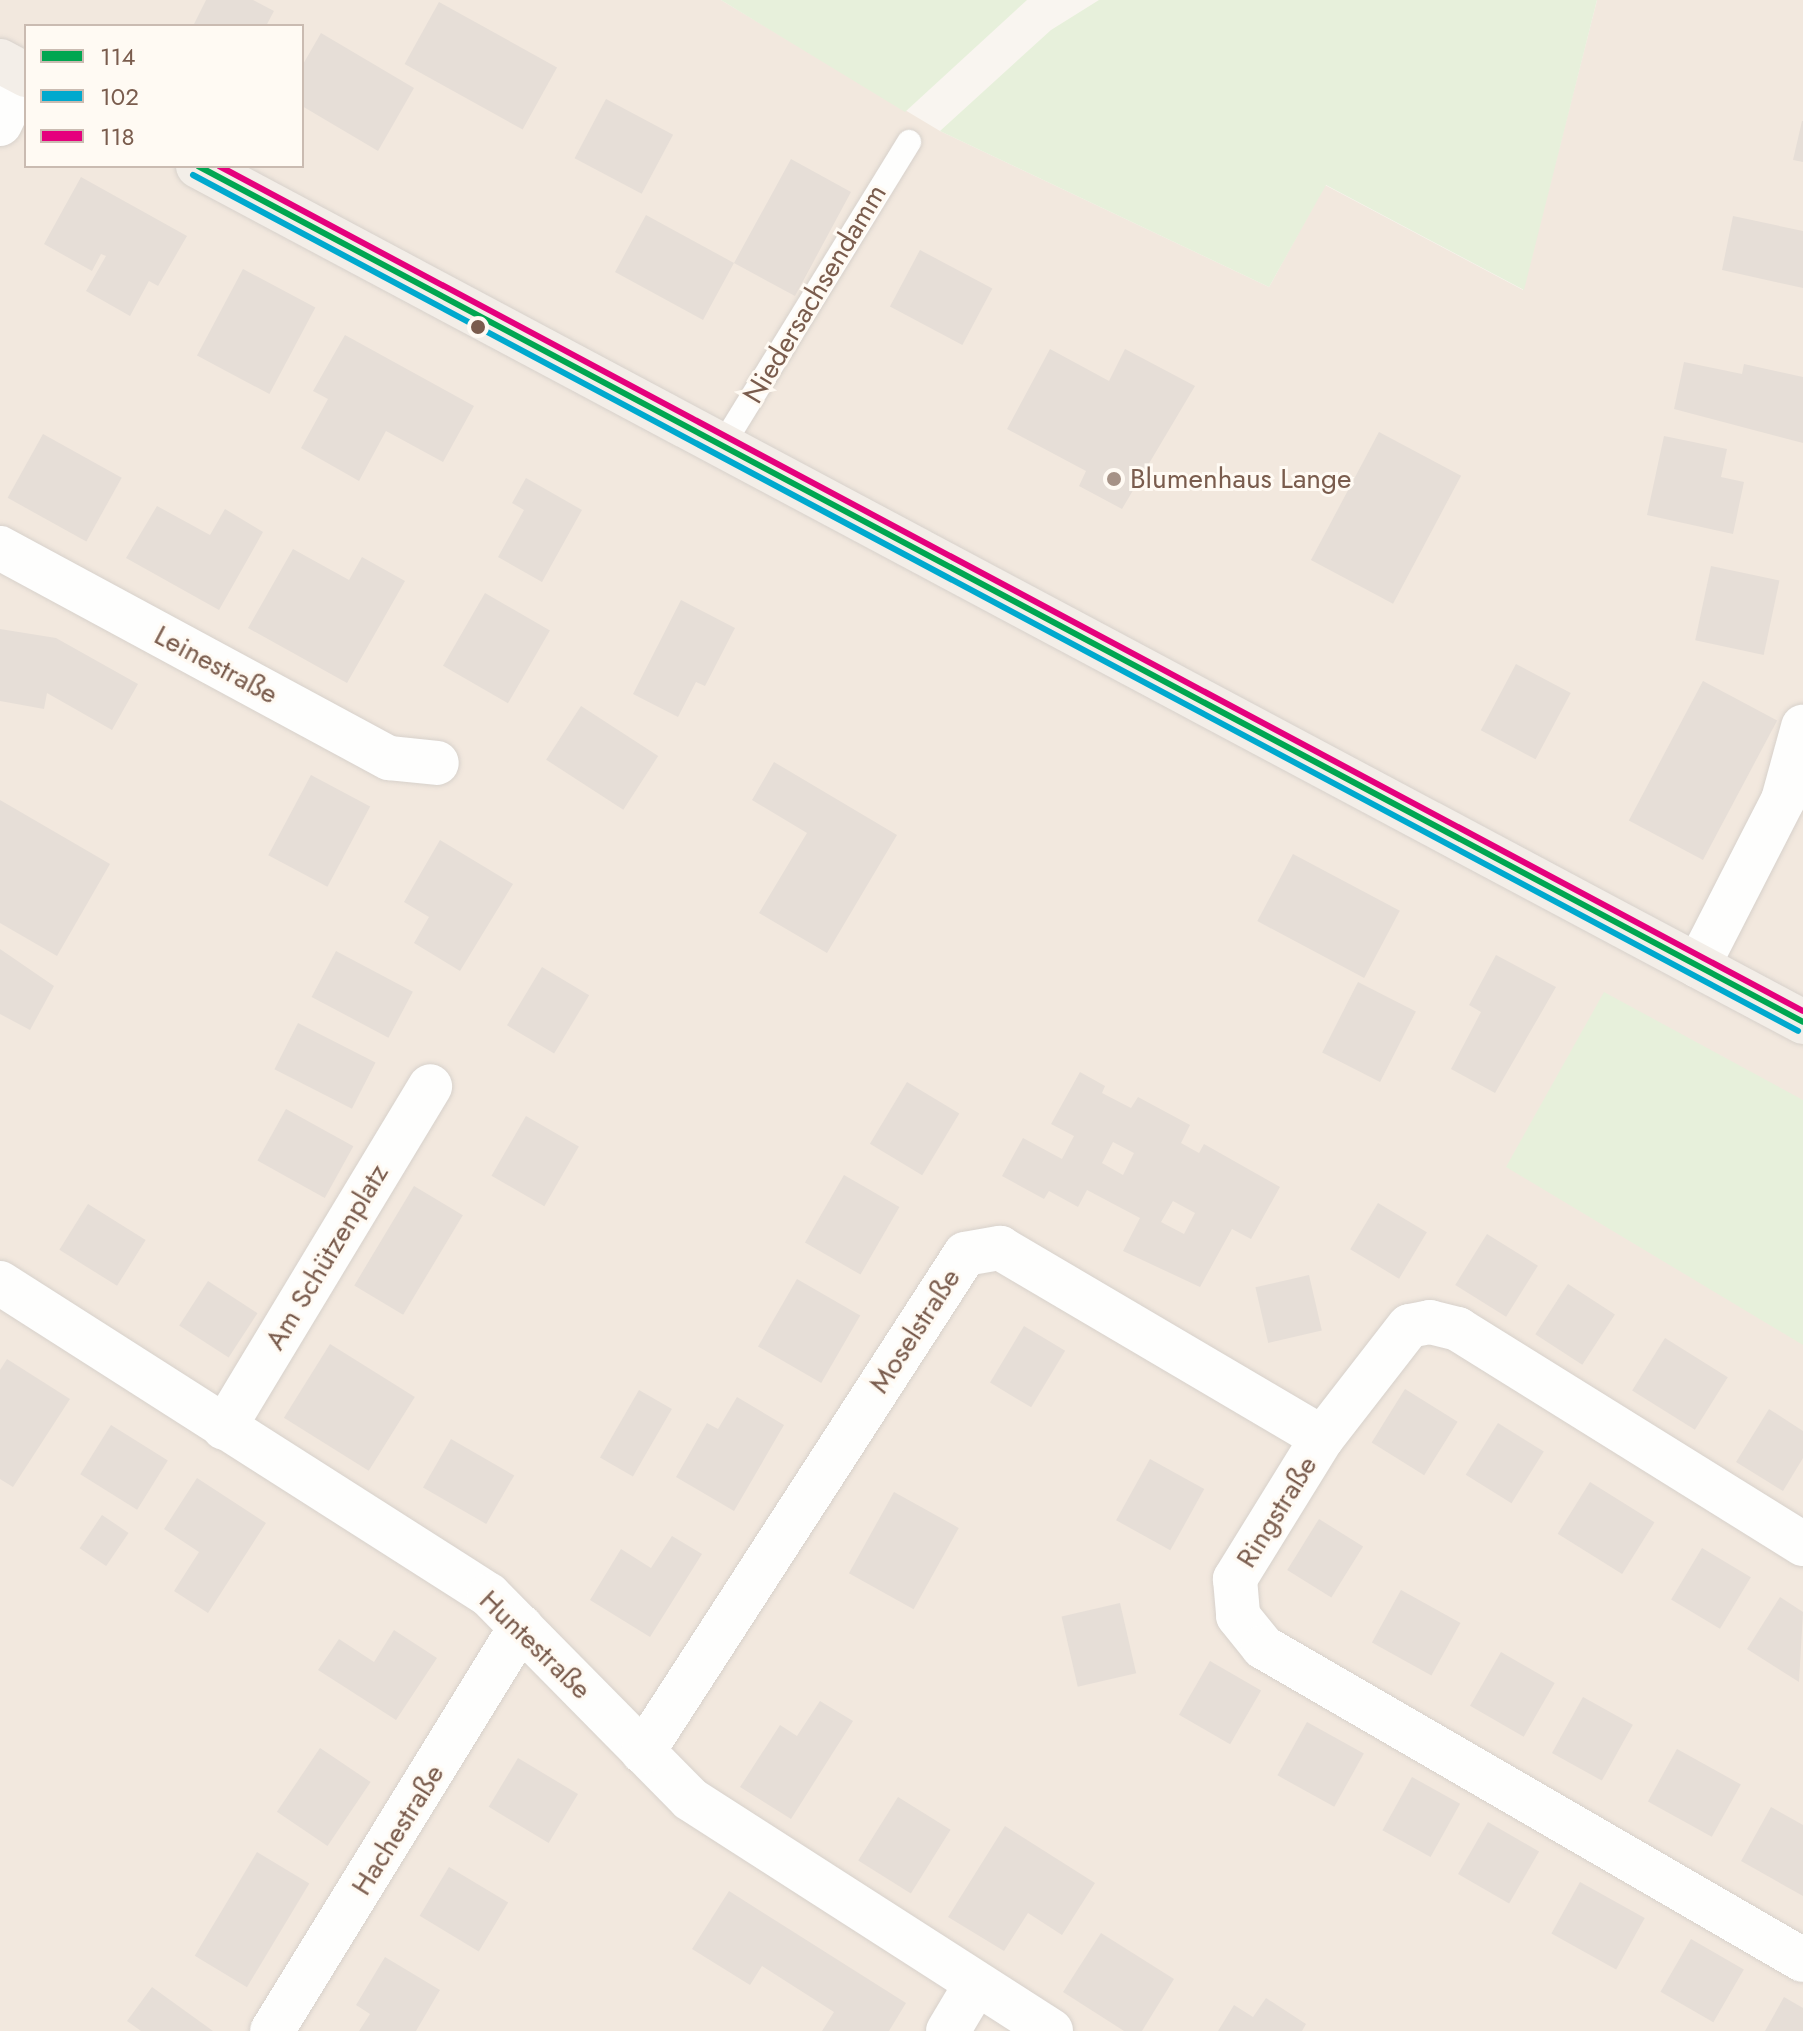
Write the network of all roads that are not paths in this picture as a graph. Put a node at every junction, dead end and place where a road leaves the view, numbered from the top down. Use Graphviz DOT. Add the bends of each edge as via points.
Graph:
graph roads {
  1 [pos="17,70"];
  2 [pos="0,124"];
  3 [pos="909,142"];
  4 [pos="202,168"];
  5 [pos="722,446"];
  6 [pos="0,548"];
  7 [pos="1803,727"];
  8 [pos="437,763"];
  9 [pos="1698,966"];
  10 [pos="1803,1022"];
  11 [pos="430,1086"];
  12 [pos="0,1283"];
  13 [pos="224,1428"];
  14 [pos="1322,1438"];
  15 [pos="1803,1544"];
  16 [pos="521,1627"];
  17 [pos="643,1752"];
  18 [pos="1803,1960"];
  19 [pos="976,1984"];
  20 [pos="272,2031"];
  21 [pos="948,2031"];
  22 [pos="1051,2031"];
  1 -- 2 [label="street"];
  3 -- 5 [label="lane, Niedersachsendamm"];
  4 -- 5 [label="main road"];
  5 -- 9 [label="main road"];
  6 -- 8 [label="street, Leinestraße" via="389,758"];
  7 -- 9 [label="street" via="1783,800"];
  9 -- 10 [label="main road"];
  11 -- 13 [label="street, Am Schützenplatz"];
  12 -- 13 [label="street, Huntestraße"];
  13 -- 16 [label="street, Huntestraße" via="489,1595"];
  14 -- 15 [label="street, Ringstraße" via="1409,1326 1430,1322 1458,1329"];
  14 -- 17 [label="street, Moselstraße" via="1000,1248 965,1254"];
  14 -- 18 [label="street, Ringstraße" via="1235,1579 1238,1616 1263,1647"];
  16 -- 17 [label="street, Huntestraße"];
  16 -- 20 [label="street, Hachestraße"];
  17 -- 19 [label="street, Huntestraße" via="690,1799"];
  19 -- 21 [label="street"];
  19 -- 22 [label="street, Huntestraße"];
}
